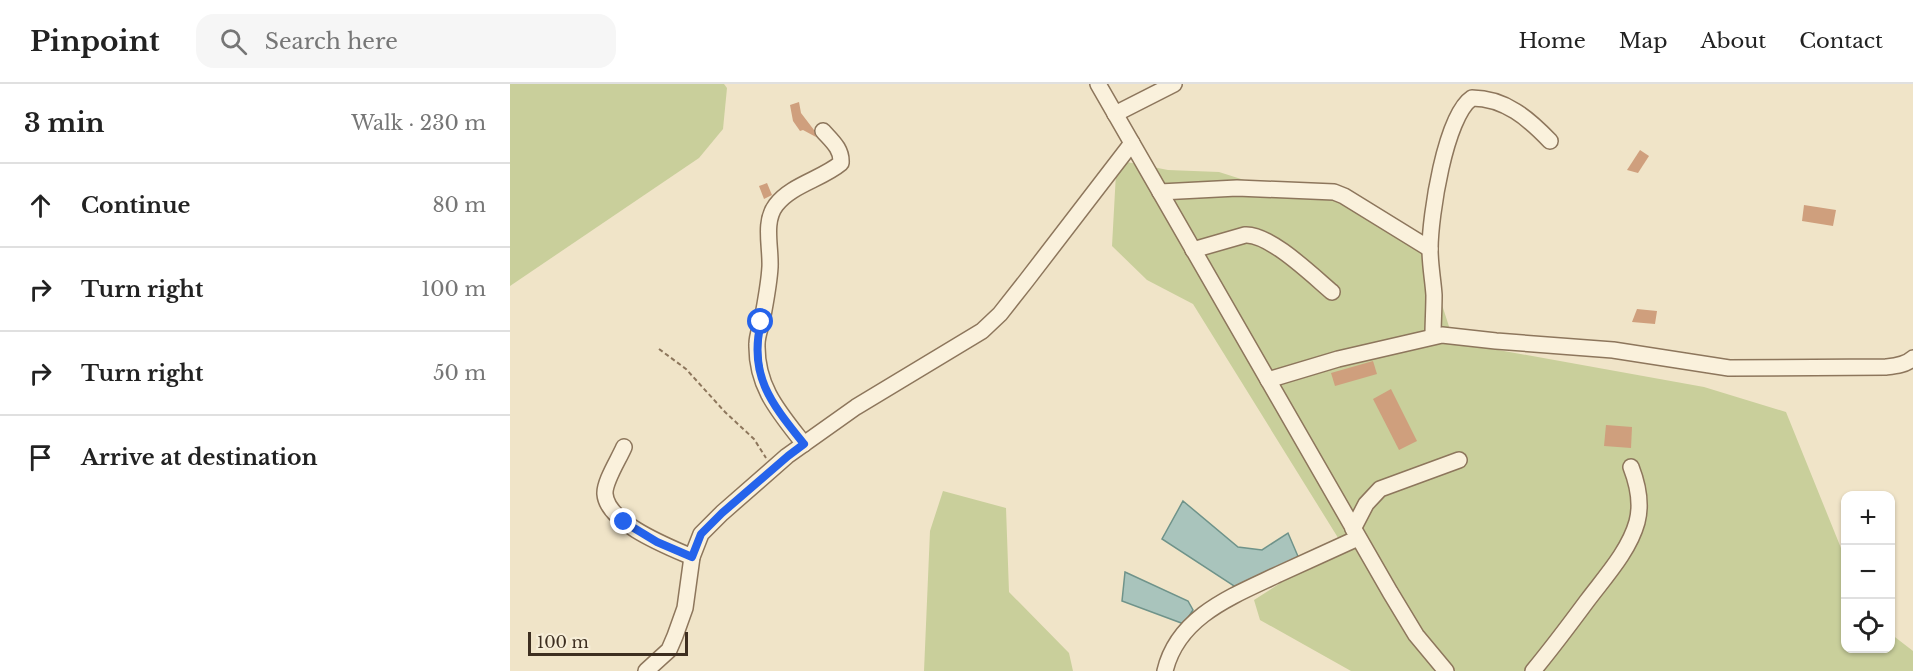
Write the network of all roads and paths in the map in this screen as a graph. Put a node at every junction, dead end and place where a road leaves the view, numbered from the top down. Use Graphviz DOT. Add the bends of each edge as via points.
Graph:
graph roads {
  1 [pos="1098,84"];
  2 [pos="1174,84"];
  3 [pos="1115,114"];
  4 [pos="823,131"];
  5 [pos="1550,141"];
  6 [pos="1132,143"];
  7 [pos="1160,192"];
  8 [pos="1430,249"];
  9 [pos="1193,250"];
  10 [pos="1332,292"];
  11 [pos="1433,336"];
  12 [pos="659,349"];
  13 [pos="1913,358"];
  14 [pos="1268,380"];
  15 [pos="804,444"];
  16 [pos="624,447"];
  17 [pos="1459,460"];
  18 [pos="1631,467"];
  19 [pos="773,468"];
  20 [pos="1356,533"];
  21 [pos="692,557"];
  22 [pos="646,671"];
  23 [pos="1165,671"];
  24 [pos="1446,671"];
  25 [pos="1533,671"];
  1 -- 3 [label="street"];
  2 -- 3 [label="street"];
  3 -- 6 [label="street"];
  4 -- 15 [label="street" via="838,148 841,163 781,199 771,214 770,279 757,342 762,383"];
  5 -- 8 [label="street" via="1527,117 1512,109 1480,98 1465,103 1440,172"];
  6 -- 7 [label="street"];
  6 -- 15 [label="street" via="1000,314 982,331 856,407"];
  7 -- 8 [label="street" via="1237,188 1334,192"];
  7 -- 9 [label="street"];
  8 -- 11 [label="street"];
  9 -- 10 [label="street" via="1253,234 1274,245"];
  9 -- 14 [label="street"];
  11 -- 13 [label="street" via="1613,350 1729,368 1886,367"];
  11 -- 14 [label="street"];
  12 -- 19 [label="path" via="687,369 747,431"];
  14 -- 20 [label="street"];
  15 -- 19 [label="street"];
  16 -- 21 [label="street" via="605,488 608,504 641,533"];
  17 -- 20 [label="street" via="1380,489 1366,504"];
  18 -- 25 [label="street" via="1638,485 1639,504 1631,538"];
  19 -- 21 [label="street" via="701,534"];
  20 -- 23 [label="street" via="1223,601 1183,633"];
  20 -- 24 [label="street" via="1416,635"];
  21 -- 22 [label="street" via="685,608 675,636 669,650"];
}
